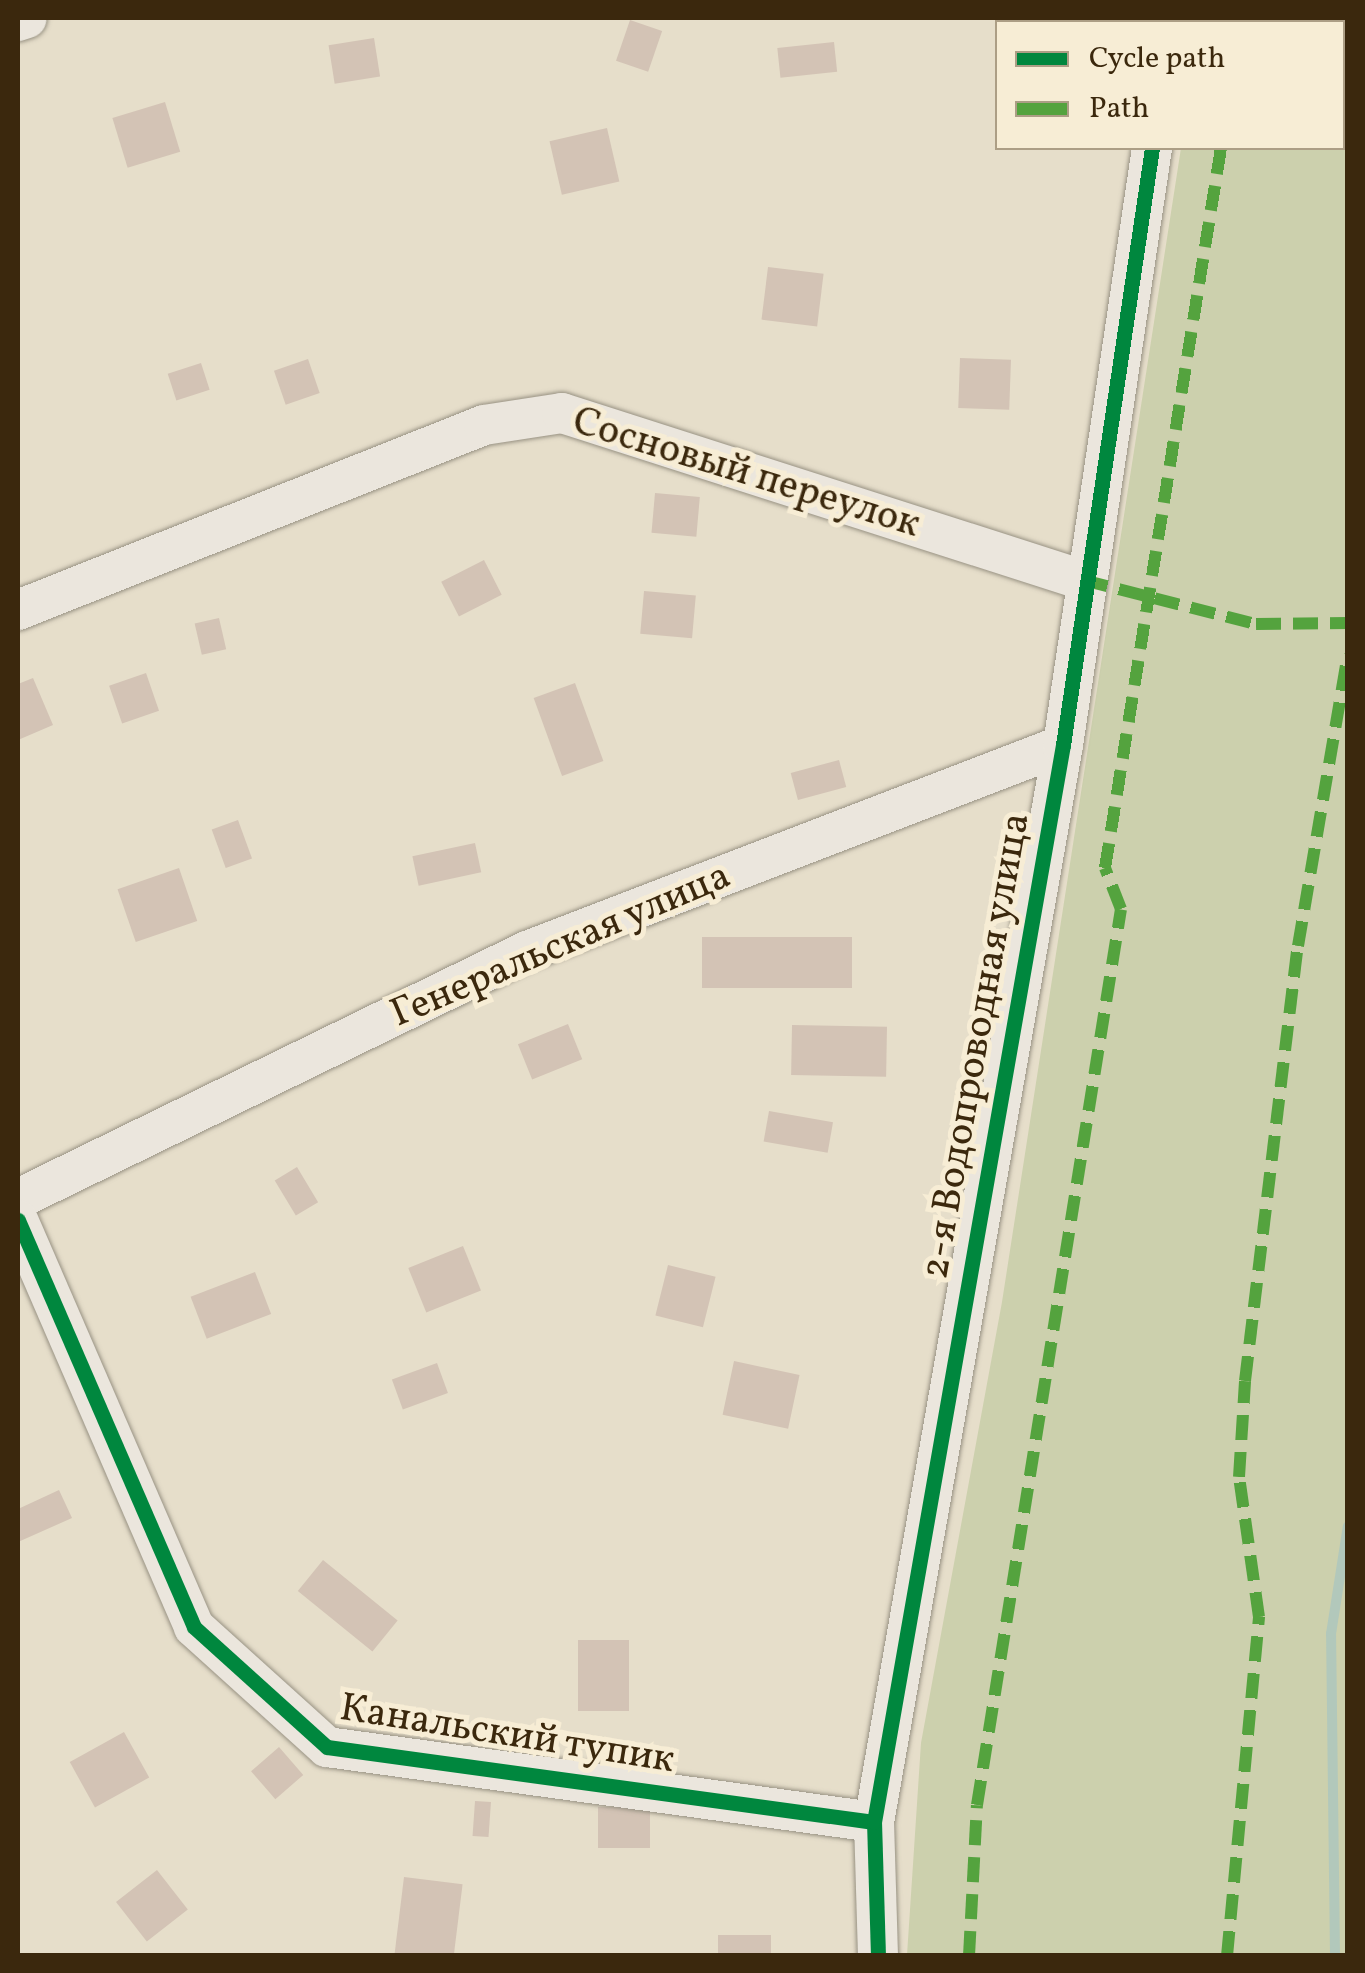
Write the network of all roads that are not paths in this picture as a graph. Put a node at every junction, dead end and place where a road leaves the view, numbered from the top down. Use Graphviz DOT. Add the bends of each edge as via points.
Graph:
graph roads {
  1 [pos="27,18"];
  2 [pos="18,21"];
  3 [pos="1152,150"];
  4 [pos="1083,580"];
  5 [pos="18,610"];
  6 [pos="1063,746"];
  7 [pos="18,1199"];
  8 [pos="18,1220"];
  9 [pos="874,1822"];
  10 [pos="878,1956"];
  1 -- 2 [label="street"];
  3 -- 4 [label="street, 2-я Водопроводная улица"];
  4 -- 5 [label="street, Сосновый переулок" via="562,413 484,425"];
  4 -- 6 [label="street, 2-я Водопроводная улица"];
  6 -- 7 [label="street, Генеральская улица" via="527,951"];
  6 -- 9 [label="street, 2-я Водопроводная улица"];
  8 -- 9 [label="street, Канальский тупик" via="194,1627 327,1747"];
  9 -- 10 [label="street, 2-я Водопроводная улица"];
}
